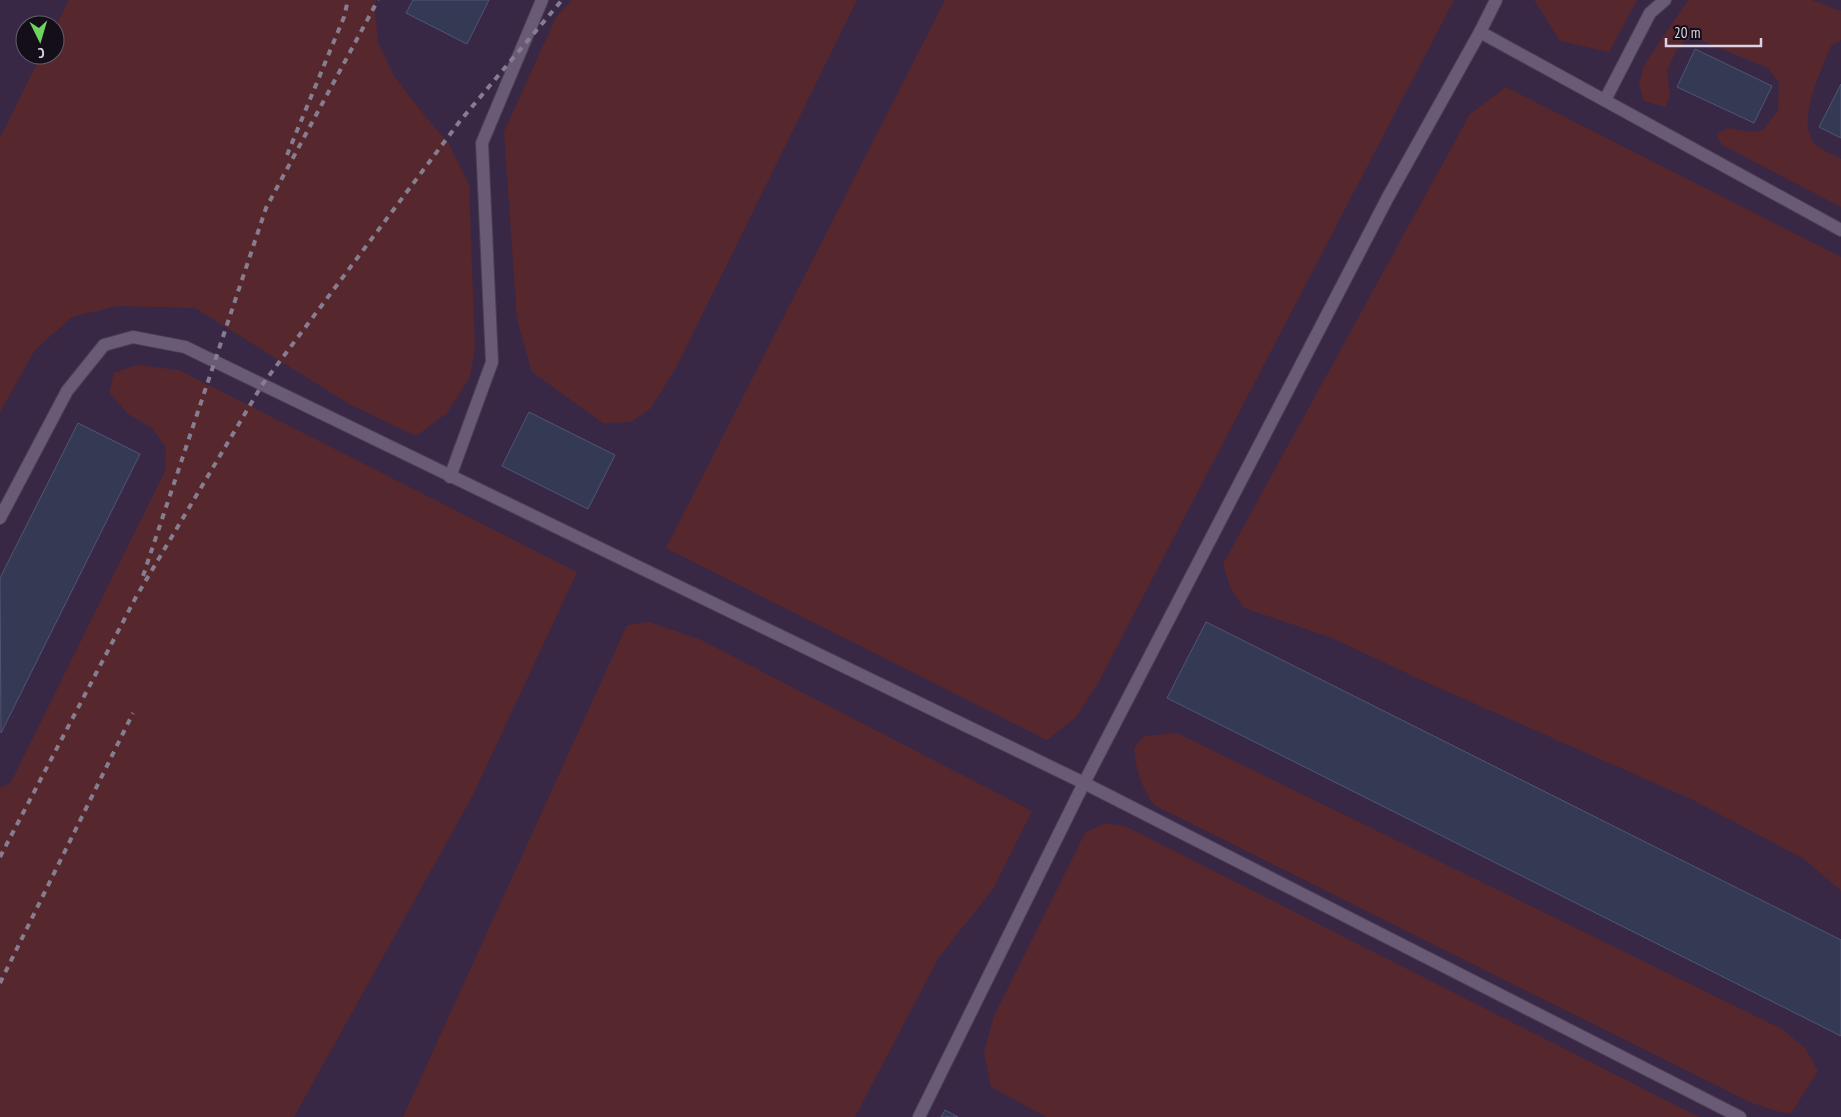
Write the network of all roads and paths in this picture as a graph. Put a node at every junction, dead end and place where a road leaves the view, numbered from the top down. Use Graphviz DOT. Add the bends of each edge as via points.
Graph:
graph roads {
  1 [pos="542,0"];
  2 [pos="1496,0"];
  3 [pos="1665,0"];
  4 [pos="1480,32"];
  5 [pos="1605,100"];
  6 [pos="1841,230"];
  7 [pos="450,477"];
  8 [pos="0,518"];
  9 [pos="1084,783"];
  10 [pos="919,1117"];
  11 [pos="1740,1117"];
  1 -- 7 [label="lane" via="482,143 492,362"];
  2 -- 4 [label="lane"];
  3 -- 5 [label="lane" via="1650,14"];
  4 -- 5 [label="lane"];
  4 -- 9 [label="lane" via="1384,206"];
  5 -- 6 [label="lane"];
  7 -- 8 [label="lane" via="185,347 133,337 104,345 66,391"];
  7 -- 9 [label="lane"];
  9 -- 10 [label="lane"];
  9 -- 11 [label="lane"];
}
